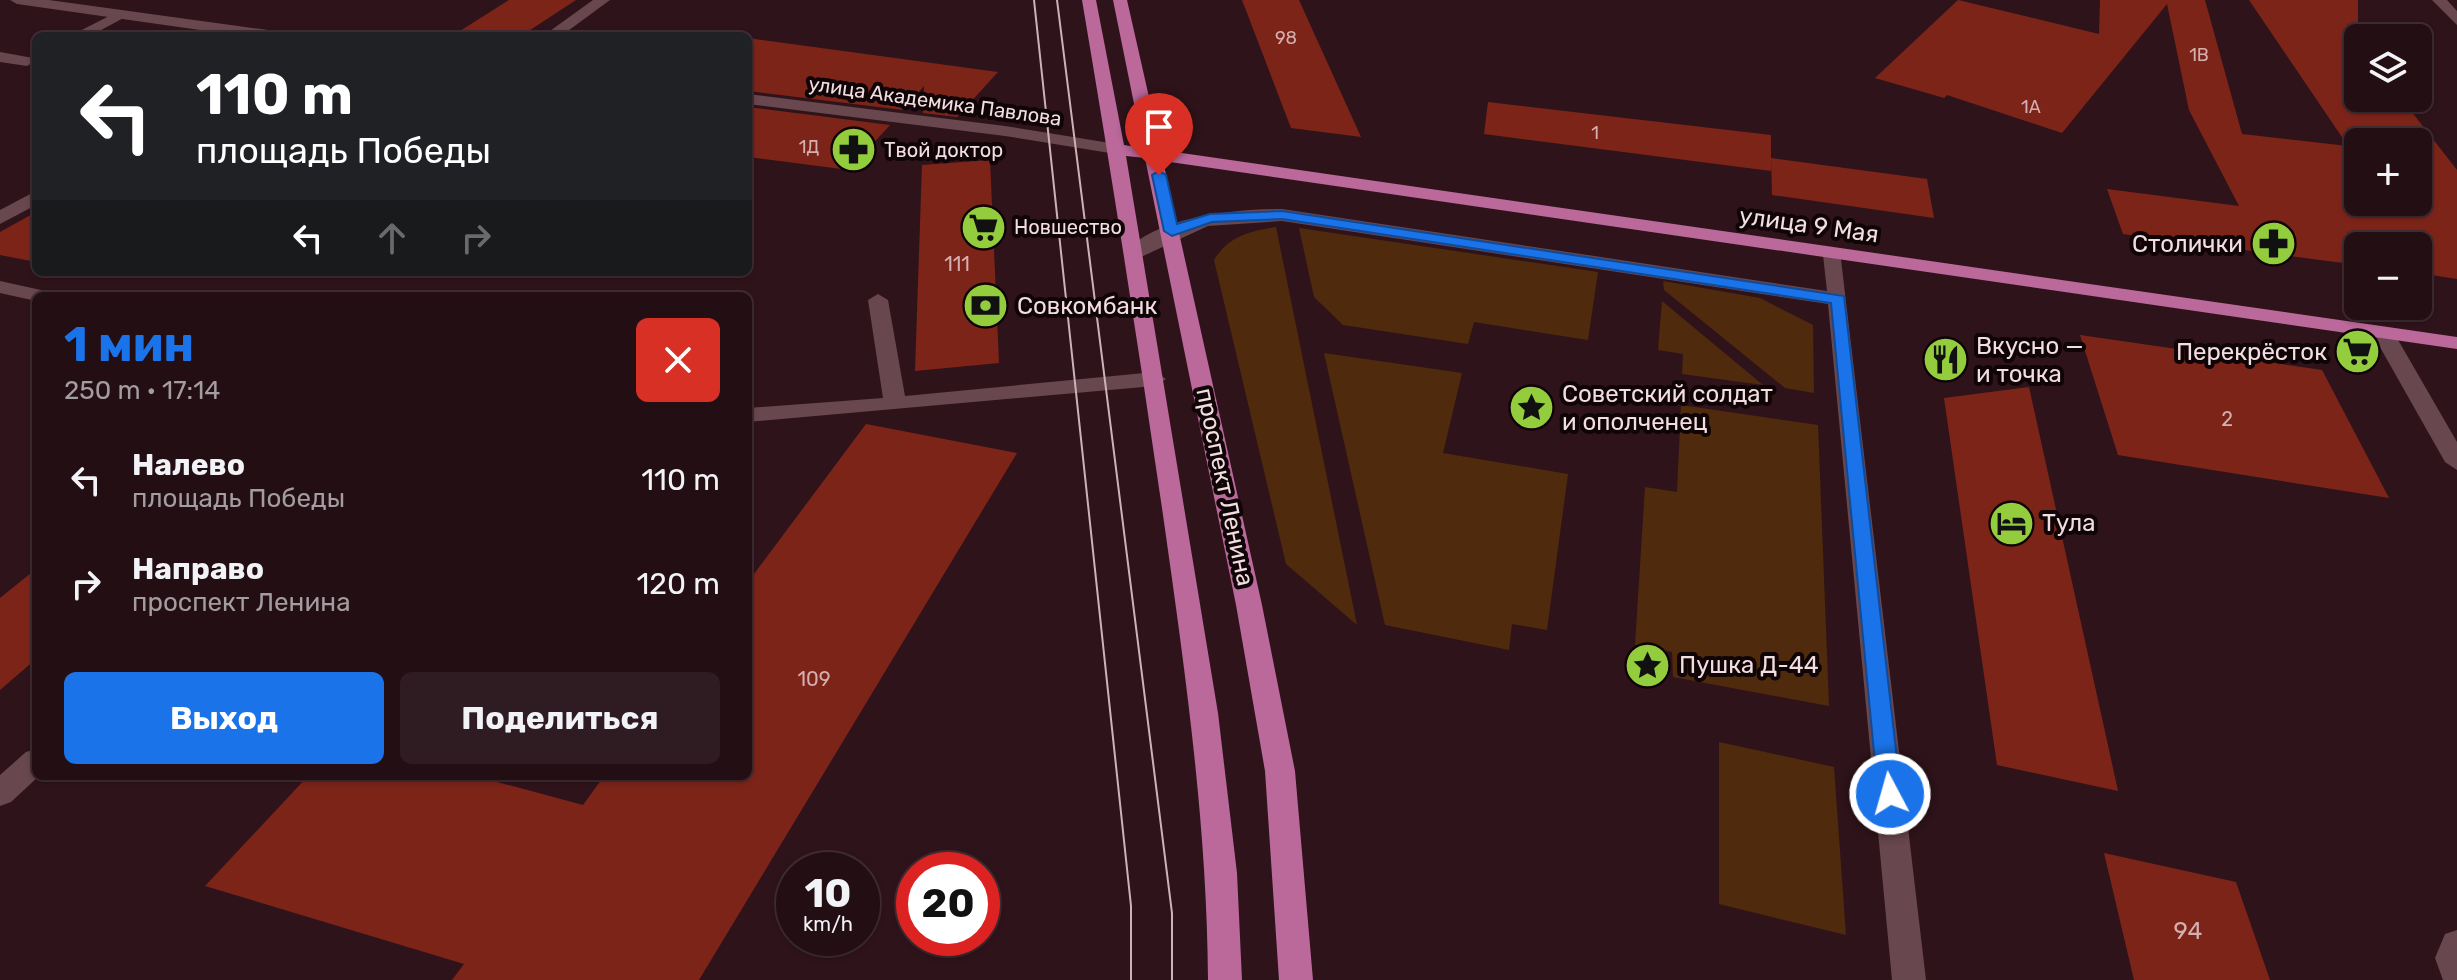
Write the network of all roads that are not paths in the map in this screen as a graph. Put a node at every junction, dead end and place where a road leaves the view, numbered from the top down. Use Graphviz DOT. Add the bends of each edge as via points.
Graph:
graph roads {
  1 [pos="17,0"];
  2 [pos="603,0"];
  3 [pos="1089,0"];
  4 [pos="1120,0"];
  5 [pos="2439,0"];
  6 [pos="122,15"];
  7 [pos="2457,20"];
  8 [pos="86,32"];
  9 [pos="246,32"];
  10 [pos="557,32"];
  11 [pos="0,57"];
  12 [pos="32,60"];
  13 [pos="752,99"];
  14 [pos="1116,149"];
  15 [pos="1154,155"];
  16 [pos="32,199"];
  17 [pos="0,218"];
  18 [pos="1172,231"];
  19 [pos="1134,253"];
  20 [pos="1833,255"];
  21 [pos="0,287"];
  22 [pos="32,294"];
  23 [pos="1838,299"];
  24 [pos="878,300"];
  25 [pos="2383,333"];
  26 [pos="2457,343"];
  27 [pos="1155,379"];
  28 [pos="895,404"];
  29 [pos="752,415"];
  30 [pos="2457,462"];
  31 [pos="32,765"];
  32 [pos="0,793"];
  33 [pos="2457,945"];
  34 [pos="2457,974"];
  35 [pos="1225,980"];
  36 [pos="1296,980"];
  37 [pos="1909,980"];
  1 -- 6 [label="street"];
  2 -- 10 [label="street"];
  3 -- 14 [label="main road, проспект Ленина"];
  4 -- 15 [label="main road, проспект Ленина"];
  5 -- 7 [label="street"];
  6 -- 8 [label="street"];
  6 -- 9 [label="street"];
  11 -- 12 [label="street"];
  13 -- 14 [label="street, улица Академика Павлова"];
  14 -- 15 [label="main road, улица 9 Мая"];
  14 -- 19 [label="main road, проспект Ленина"];
  15 -- 18 [label="main road, проспект Ленина"];
  15 -- 20 [label="main road, улица 9 Мая"];
  16 -- 17 [label="street"];
  18 -- 19 [label="street"];
  18 -- 23 [label="street" via="1210,218 1282,215"];
  18 -- 36 [label="main road, проспект Ленина" via="1280,771"];
  19 -- 27 [label="main road, проспект Ленина"];
  20 -- 23 [label="street"];
  20 -- 25 [label="main road, улица 9 Мая"];
  21 -- 22 [label="street"];
  23 -- 37 [label="street"];
  24 -- 28 [label="street"];
  25 -- 26 [label="main road, улица 9 Мая"];
  25 -- 30 [label="street"];
  27 -- 28 [label="street"];
  27 -- 35 [label="main road, проспект Ленина" via="1197,662 1225,918"];
  28 -- 29 [label="street"];
  31 -- 32 [label="street"];
  33 -- 34 [label="street" via="2451,958"];
}
